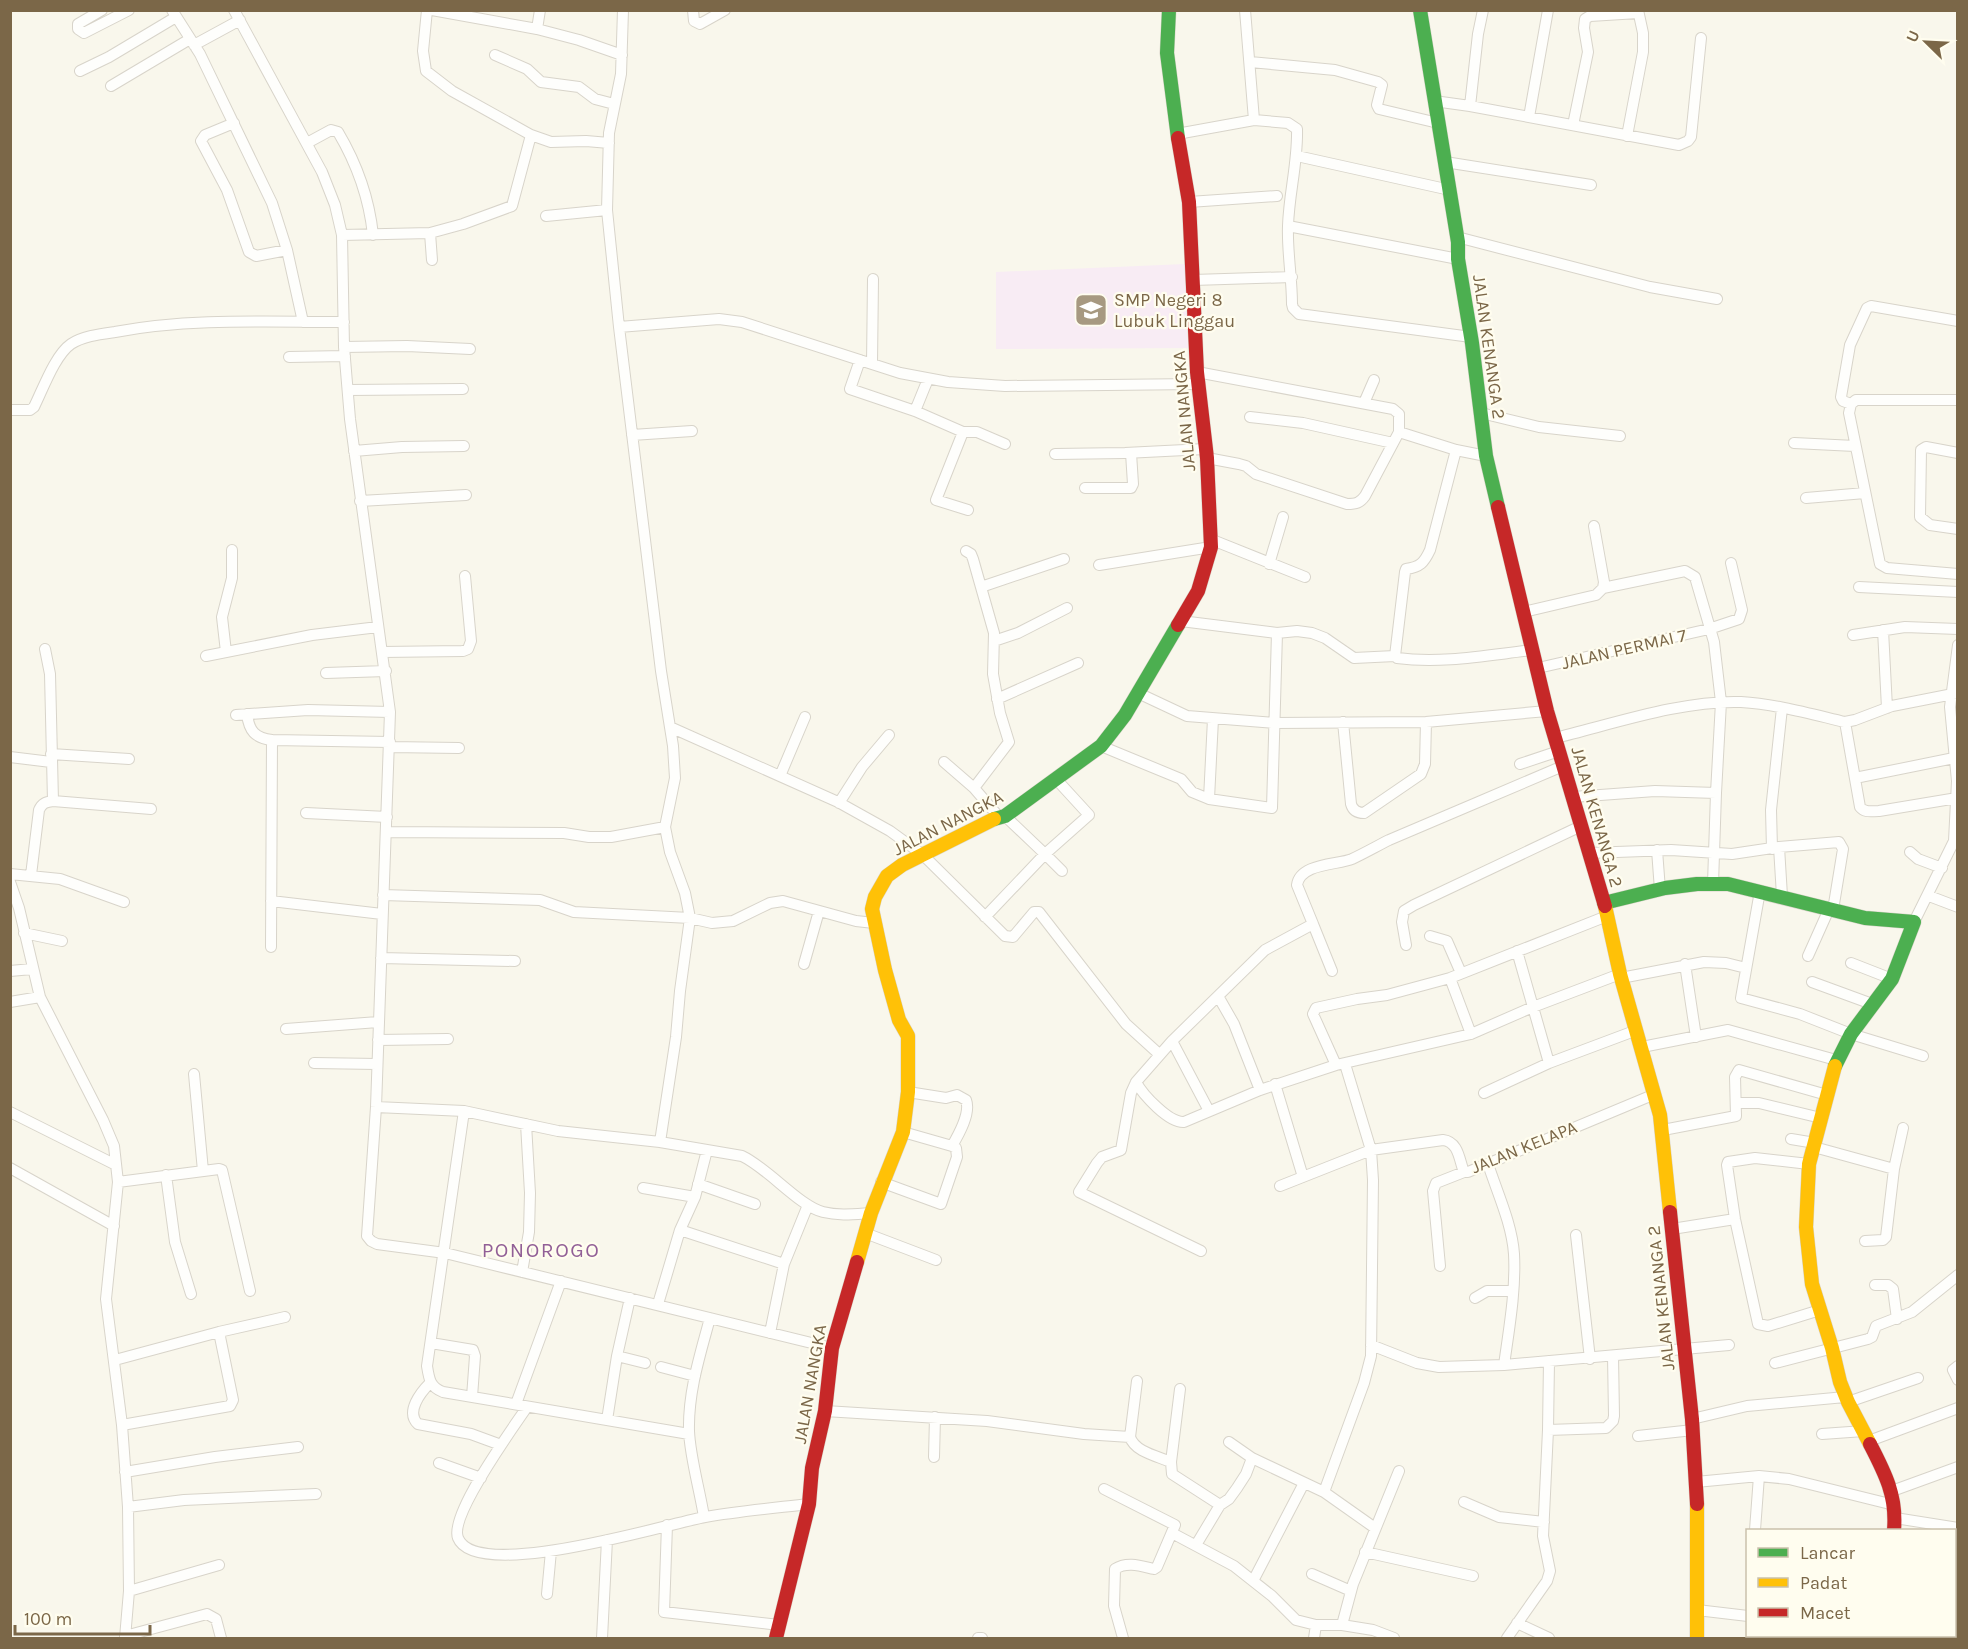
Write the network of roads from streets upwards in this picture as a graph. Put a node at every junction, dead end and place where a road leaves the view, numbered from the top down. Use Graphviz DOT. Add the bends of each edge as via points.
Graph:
graph roads {
  1 [pos="102,10"];
  2 [pos="129,10"];
  3 [pos="427,10"];
  4 [pos="432,10"];
  5 [pos="540,10"];
  6 [pos="623,10"];
  7 [pos="693,10"];
  8 [pos="725,10"];
  9 [pos="1169,10"];
  10 [pos="1245,10"];
  11 [pos="1420,10"];
  12 [pos="1483,10"];
  13 [pos="1548,10"];
  14 [pos="1638,12"];
  15 [pos="174,14"];
  16 [pos="237,15"];
  17 [pos="537,29"];
  18 [pos="1701,38"];
  19 [pos="192,42"];
  20 [pos="495,55"];
  21 [pos="622,55"];
  22 [pos="1250,62"];
  23 [pos="80,71"];
  24 [pos="111,86"];
  25 [pos="1434,101"];
  26 [pos="614,104"];
  27 [pos="1470,106"];
  28 [pos="1529,117"];
  29 [pos="1254,120"];
  30 [pos="234,123"];
  31 [pos="1438,123"];
  32 [pos="1574,125"];
  33 [pos="1177,134"];
  34 [pos="531,135"];
  35 [pos="1627,136"];
  36 [pos="307,143"];
  37 [pos="609,143"];
  38 [pos="1297,156"];
  39 [pos="1445,162"];
  40 [pos="1591,185"];
  41 [pos="1449,190"];
  42 [pos="1277,196"];
  43 [pos="1189,202"];
  44 [pos="607,210"];
  45 [pos="546,216"];
  46 [pos="1288,226"];
  47 [pos="430,233"];
  48 [pos="342,235"];
  49 [pos="373,235"];
  50 [pos="1457,237"];
  51 [pos="287,250"];
  52 [pos="1458,259"];
  53 [pos="432,260"];
  54 [pos="1292,277"];
  55 [pos="873,279"];
  56 [pos="1193,280"];
  57 [pos="1717,299"];
  58 [pos="1958,321"];
  59 [pos="303,322"];
  60 [pos="344,322"];
  61 [pos="619,327"];
  62 [pos="1471,337"];
  63 [pos="470,349"];
  64 [pos="345,351"];
  65 [pos="290,357"];
  66 [pos="860,360"];
  67 [pos="872,364"];
  68 [pos="1197,378"];
  69 [pos="927,379"];
  70 [pos="1374,380"];
  71 [pos="463,389"];
  72 [pos="348,390"];
  73 [pos="1958,400"];
  74 [pos="1364,403"];
  75 [pos="1851,404"];
  76 [pos="10,410"];
  77 [pos="915,411"];
  78 [pos="1481,413"];
  79 [pos="1250,417"];
  80 [pos="692,431"];
  81 [pos="963,432"];
  82 [pos="1399,432"];
  83 [pos="632,435"];
  84 [pos="1620,436"];
  85 [pos="1393,443"];
  86 [pos="1794,443"];
  87 [pos="1005,444"];
  88 [pos="464,446"];
  89 [pos="1855,446"];
  90 [pos="1456,450"];
  91 [pos="354,451"];
  92 [pos="1131,453"];
  93 [pos="1958,453"];
  94 [pos="1055,454"];
  95 [pos="1206,454"];
  96 [pos="1486,456"];
  97 [pos="1085,488"];
  98 [pos="1864,493"];
  99 [pos="466,495"];
  100 [pos="1806,498"];
  101 [pos="360,501"];
  102 [pos="968,510"];
  103 [pos="1283,518"];
  104 [pos="1594,526"];
  105 [pos="1958,529"];
  106 [pos="1210,543"];
  107 [pos="232,550"];
  108 [pos="966,551"];
  109 [pos="1064,559"];
  110 [pos="1731,563"];
  111 [pos="1269,564"];
  112 [pos="1099,565"];
  113 [pos="1958,573"];
  114 [pos="465,576"];
  115 [pos="1305,578"];
  116 [pos="981,587"];
  117 [pos="1859,587"];
  118 [pos="1603,588"];
  119 [pos="1958,592"];
  120 [pos="1067,609"];
  121 [pos="1524,612"];
  122 [pos="1181,621"];
  123 [pos="378,627"];
  124 [pos="1709,629"];
  125 [pos="1958,629"];
  126 [pos="1883,630"];
  127 [pos="1277,633"];
  128 [pos="1853,635"];
  129 [pos="994,640"];
  130 [pos="1957,648"];
  131 [pos="45,649"];
  132 [pos="1533,650"];
  133 [pos="226,652"];
  134 [pos="382,652"];
  135 [pos="206,656"];
  136 [pos="1395,656"];
  137 [pos="1078,663"];
  138 [pos="1538,668"];
  139 [pos="386,671"];
  140 [pos="326,673"];
  141 [pos="1138,693"];
  142 [pos="1954,693"];
  143 [pos="997,699"];
  144 [pos="1721,702"];
  145 [pos="1782,708"];
  146 [pos="1887,708"];
  147 [pos="1547,711"];
  148 [pos="390,712"];
  149 [pos="805,717"];
  150 [pos="1213,719"];
  151 [pos="1343,722"];
  152 [pos="1426,722"];
  153 [pos="1845,722"];
  154 [pos="1275,723"];
  155 [pos="670,727"];
  156 [pos="889,735"];
  157 [pos="272,740"];
  158 [pos="1557,744"];
  159 [pos="390,745"];
  160 [pos="1101,746"];
  161 [pos="459,748"];
  162 [pos="10,757"];
  163 [pos="51,758"];
  164 [pos="1954,758"];
  165 [pos="129,759"];
  166 [pos="944,762"];
  167 [pos="1520,764"];
  168 [pos="1563,766"];
  169 [pos="780,776"];
  170 [pos="1855,778"];
  171 [pos="1056,779"];
  172 [pos="1957,781"];
  173 [pos="974,788"];
  174 [pos="1716,793"];
  175 [pos="1573,797"];
  176 [pos="1957,798"];
  177 [pos="1209,799"];
  178 [pos="53,801"];
  179 [pos="839,803"];
  180 [pos="151,809"];
  181 [pos="306,813"];
  182 [pos="387,817"];
  183 [pos="1002,817"];
  184 [pos="1581,826"];
  185 [pos="665,827"];
  186 [pos="386,832"];
  187 [pos="1776,848"];
  188 [pos="1657,850"];
  189 [pos="1910,852"];
  190 [pos="1589,853"];
  191 [pos="1713,853"];
  192 [pos="1045,854"];
  193 [pos="923,855"];
  194 [pos="1942,868"];
  195 [pos="1062,870"];
  196 [pos="10,874"];
  197 [pos="31,875"];
  198 [pos="10,882"];
  199 [pos="1713,884"];
  200 [pos="1660,890"];
  201 [pos="1760,891"];
  202 [pos="383,895"];
  203 [pos="1782,896"];
  204 [pos="1929,896"];
  205 [pos="271,901"];
  206 [pos="124,902"];
  207 [pos="1958,907"];
  208 [pos="1605,910"];
  209 [pos="1831,910"];
  210 [pos="819,911"];
  211 [pos="382,914"];
  212 [pos="985,917"];
  213 [pos="690,918"];
  214 [pos="1914,922"];
  215 [pos="874,923"];
  216 [pos="1313,924"];
  217 [pos="24,933"];
  218 [pos="1430,936"];
  219 [pos="62,940"];
  220 [pos="1406,945"];
  221 [pos="271,947"];
  222 [pos="1517,951"];
  223 [pos="1808,956"];
  224 [pos="381,958"];
  225 [pos="514,961"];
  226 [pos="1851,963"];
  227 [pos="804,964"];
  228 [pos="1685,964"];
  229 [pos="1746,968"];
  230 [pos="32,969"];
  231 [pos="10,971"];
  232 [pos="1332,971"];
  233 [pos="1461,973"];
  234 [pos="1621,976"];
  235 [pos="1450,978"];
  236 [pos="1892,979"];
  237 [pos="1812,982"];
  238 [pos="1218,996"];
  239 [pos="40,997"];
  240 [pos="10,1002"];
  241 [pos="1872,1004"];
  242 [pos="1533,1007"];
  243 [pos="378,1022"];
  244 [pos="286,1029"];
  245 [pos="1638,1030"];
  246 [pos="1471,1034"];
  247 [pos="1851,1034"];
  248 [pos="1696,1037"];
  249 [pos="448,1039"];
  250 [pos="378,1040"];
  251 [pos="1172,1041"];
  252 [pos="1642,1047"];
  253 [pos="1159,1054"];
  254 [pos="1923,1056"];
  255 [pos="1836,1060"];
  256 [pos="314,1063"];
  257 [pos="1549,1063"];
  258 [pos="377,1064"];
  259 [pos="1340,1064"];
  260 [pos="194,1074"];
  261 [pos="1136,1082"];
  262 [pos="1275,1084"];
  263 [pos="1260,1090"];
  264 [pos="908,1092"];
  265 [pos="1484,1093"];
  266 [pos="1655,1094"];
  267 [pos="1827,1095"];
  268 [pos="1737,1103"];
  269 [pos="376,1107"];
  270 [pos="464,1111"];
  271 [pos="1209,1111"];
  272 [pos="10,1112"];
  273 [pos="1821,1118"];
  274 [pos="526,1124"];
  275 [pos="1903,1128"];
  276 [pos="1663,1130"];
  277 [pos="903,1132"];
  278 [pos="1791,1139"];
  279 [pos="660,1142"];
  280 [pos="1814,1145"];
  281 [pos="952,1146"];
  282 [pos="707,1150"];
  283 [pos="1371,1150"];
  284 [pos="1488,1164"];
  285 [pos="1809,1164"];
  286 [pos="116,1165"];
  287 [pos="10,1168"];
  288 [pos="1894,1169"];
  289 [pos="202,1171"];
  290 [pos="1464,1172"];
  291 [pos="166,1175"];
  292 [pos="1303,1177"];
  293 [pos="118,1182"];
  294 [pos="881,1182"];
  295 [pos="698,1184"];
  296 [pos="1280,1186"];
  297 [pos="643,1188"];
  298 [pos="695,1197"];
  299 [pos="754,1204"];
  300 [pos="808,1205"];
  301 [pos="871,1213"];
  302 [pos="1735,1219"];
  303 [pos="114,1226"];
  304 [pos="1672,1229"];
  305 [pos="680,1230"];
  306 [pos="865,1233"];
  307 [pos="1576,1235"];
  308 [pos="1865,1241"];
  309 [pos="1200,1251"];
  310 [pos="445,1253"];
  311 [pos="936,1260"];
  312 [pos="784,1264"];
  313 [pos="1440,1266"];
  314 [pos="522,1272"];
  315 [pos="1958,1275"];
  316 [pos="561,1281"];
  317 [pos="1875,1285"];
  318 [pos="250,1291"];
  319 [pos="1512,1291"];
  320 [pos="191,1294"];
  321 [pos="630,1298"];
  322 [pos="1475,1298"];
  323 [pos="658,1304"];
  324 [pos="1820,1310"];
  325 [pos="285,1317"];
  326 [pos="710,1318"];
  327 [pos="1897,1319"];
  328 [pos="219,1332"];
  329 [pos="770,1333"];
  330 [pos="430,1343"];
  331 [pos="1371,1345"];
  332 [pos="1729,1345"];
  333 [pos="832,1348"];
  334 [pos="1832,1348"];
  335 [pos="1684,1349"];
  336 [pos="617,1356"];
  337 [pos="1613,1356"];
  338 [pos="1590,1359"];
  339 [pos="115,1360"];
  340 [pos="1549,1361"];
  341 [pos="645,1363"];
  342 [pos="1775,1363"];
  343 [pos="1504,1365"];
  344 [pos="1958,1366"];
  345 [pos="662,1367"];
  346 [pos="695,1376"];
  347 [pos="1918,1378"];
  348 [pos="1958,1380"];
  349 [pos="1137,1381"];
  350 [pos="430,1383"];
  351 [pos="1180,1389"];
  352 [pos="472,1397"];
  353 [pos="1847,1400"];
  354 [pos="516,1404"];
  355 [pos="527,1407"];
  356 [pos="1958,1408"];
  357 [pos="825,1411"];
  358 [pos="935,1417"];
  359 [pos="607,1420"];
  360 [pos="122,1425"];
  361 [pos="1692,1425"];
  362 [pos="1548,1430"];
  363 [pos="689,1434"];
  364 [pos="1822,1434"];
  365 [pos="1638,1436"];
  366 [pos="1866,1436"];
  367 [pos="1130,1437"];
  368 [pos="1229,1442"];
  369 [pos="501,1444"];
  370 [pos="298,1447"];
  371 [pos="934,1457"];
  372 [pos="1252,1458"];
  373 [pos="1171,1462"];
  374 [pos="439,1463"];
  375 [pos="1958,1467"];
  376 [pos="1399,1470"];
  377 [pos="125,1472"];
  378 [pos="1759,1476"];
  379 [pos="481,1478"];
  380 [pos="1696,1482"];
  381 [pos="1304,1483"];
  382 [pos="1104,1489"];
  383 [pos="1892,1491"];
  384 [pos="1324,1492"];
  385 [pos="316,1494"];
  386 [pos="1464,1502"];
  387 [pos="809,1504"];
  388 [pos="1220,1504"];
  389 [pos="128,1507"];
  390 [pos="705,1517"];
  391 [pos="1894,1518"];
  392 [pos="1544,1522"];
  393 [pos="667,1525"];
  394 [pos="1375,1528"];
  395 [pos="1958,1528"];
  396 [pos="1755,1529"];
  397 [pos="1172,1533"];
  398 [pos="607,1540"];
  399 [pos="1196,1545"];
  400 [pos="551,1551"];
  401 [pos="1365,1552"];
  402 [pos="219,1565"];
  403 [pos="1312,1574"];
  404 [pos="1473,1576"];
  405 [pos="1253,1581"];
  406 [pos="129,1591"];
  407 [pos="1351,1591"];
  408 [pos="547,1594"];
  409 [pos="1697,1610"];
  410 [pos="1746,1616"];
  411 [pos="1518,1623"];
  412 [pos="1316,1625"];
  413 [pos="1342,1625"];
  414 [pos="777,1632"];
  415 [pos="1363,1633"];
  416 [pos="125,1637"];
  417 [pos="221,1638"];
  418 [pos="602,1638"];
  419 [pos="1123,1638"];
  420 [pos="1314,1638"];
  421 [pos="1394,1638"];
  422 [pos="1507,1638"];
  423 [pos="1549,1638"];
  424 [pos="1697,1638"];
  1 -- 2 [label="street" via="78,24 78,29 84,33"];
  3 -- 34 [label="street" via="423,51 426,71 452,91"];
  4 -- 17 [label="street"];
  5 -- 17 [label="street"];
  6 -- 21 [label="street"];
  7 -- 8 [label="street" via="694,21 700,24"];
  9 -- 33 [label="street, JALAN NANGKA" via="1167,53"];
  10 -- 22 [label="street"];
  11 -- 25 [label="street, JALAN KENANGA 2"];
  12 -- 27 [label="street"];
  13 -- 28 [label="street"];
  14 -- 32 [label="street" via="1585,19 1588,52"];
  14 -- 35 [label="street" via="1643,52"];
  15 -- 19 [label="street"];
  15 -- 23 [label="street" via="109,57"];
  16 -- 19 [label="street"];
  16 -- 36 [label="street"];
  17 -- 21 [label="street"];
  18 -- 35 [label="street" via="1688,141 1679,145"];
  19 -- 24 [label="street"];
  19 -- 30 [label="street"];
  20 -- 26 [label="street" via="527,69 541,82 579,87 595,99"];
  21 -- 26 [label="street"];
  22 -- 29 [label="street"];
  22 -- 31 [label="street" via="1335,70 1378,82 1382,85 1379,109"];
  25 -- 27 [label="street"];
  25 -- 31 [label="street, JALAN KENANGA 2"];
  26 -- 37 [label="street"];
  27 -- 28 [label="street"];
  28 -- 32 [label="street"];
  29 -- 33 [label="street"];
  29 -- 38 [label="street" via="1293,125 1297,129"];
  30 -- 51 [label="street" via="272,203"];
  30 -- 51 [label="street" via="201,141 227,190 249,252 256,256"];
  31 -- 39 [label="street, JALAN KENANGA 2"];
  32 -- 35 [label="street"];
  33 -- 43 [label="street, JALAN NANGKA"];
  34 -- 37 [label="street" via="551,142"];
  34 -- 47 [label="street" via="512,206"];
  36 -- 48 [label="street" via="330,190"];
  36 -- 49 [label="street" via="331,130 338,132 363,184"];
  37 -- 44 [label="street"];
  38 -- 41 [label="street"];
  38 -- 46 [label="street"];
  39 -- 40 [label="street"];
  39 -- 41 [label="street, JALAN KENANGA 2"];
  41 -- 50 [label="street, JALAN KENANGA 2"];
  42 -- 43 [label="street"];
  43 -- 56 [label="street, JALAN NANGKA"];
  44 -- 45 [label="street"];
  44 -- 61 [label="street"];
  46 -- 52 [label="street"];
  46 -- 54 [label="street"];
  47 -- 49 [label="street"];
  47 -- 53 [label="street"];
  48 -- 49 [label="street"];
  48 -- 60 [label="street"];
  50 -- 52 [label="street, JALAN KENANGA 2"];
  50 -- 57 [label="street" via="1650,287"];
  51 -- 59 [label="street"];
  52 -- 62 [label="street, JALAN KENANGA 2"];
  54 -- 56 [label="street"];
  54 -- 62 [label="street" via="1293,308 1304,315"];
  55 -- 67 [label="street"];
  56 -- 68 [label="street, JALAN NANGKA"];
  58 -- 75 [label="street" via="1867,308 1850,345 1841,397"];
  59 -- 60 [label="street"];
  59 -- 76 [label="street" via="150,326 97,335 63,351 34,407"];
  60 -- 64 [label="street"];
  61 -- 66 [label="street" via="718,319 742,322"];
  61 -- 83 [label="street"];
  62 -- 78 [label="street, JALAN KENANGA 2"];
  63 -- 64 [label="street" via="407,346"];
  64 -- 65 [label="street"];
  64 -- 72 [label="street"];
  66 -- 67 [label="street"];
  66 -- 77 [label="street" via="850,389"];
  67 -- 69 [label="street"];
  68 -- 69 [label="street" via="1005,386"];
  68 -- 74 [label="street"];
  68 -- 95 [label="street, JALAN NANGKA"];
  69 -- 77 [label="street"];
  70 -- 74 [label="street"];
  71 -- 72 [label="street"];
  72 -- 91 [label="street"];
  73 -- 75 [label="street" via="1856,400"];
  74 -- 82 [label="street" via="1398,411"];
  75 -- 89 [label="street"];
  77 -- 81 [label="street"];
  78 -- 84 [label="street" via="1539,427"];
  78 -- 96 [label="street, JALAN KENANGA 2"];
  79 -- 85 [label="street" via="1303,423"];
  80 -- 83 [label="street"];
  81 -- 87 [label="street" via="977,432"];
  81 -- 102 [label="street" via="936,500"];
  82 -- 85 [label="street"];
  82 -- 90 [label="street"];
  83 -- 155 [label="street"];
  85 -- 95 [label="street" via="1365,496 1355,504 1256,474 1246,466"];
  86 -- 89 [label="street"];
  88 -- 91 [label="street"];
  89 -- 98 [label="street"];
  90 -- 96 [label="street"];
  90 -- 136 [label="street" via="1430,550 1419,566 1405,572"];
  91 -- 101 [label="street"];
  92 -- 94 [label="street"];
  92 -- 95 [label="street"];
  92 -- 97 [label="street" via="1131,488"];
  93 -- 105 [label="street" via="1926,447 1921,450 1920,517 1930,525"];
  95 -- 106 [label="street, JALAN NANGKA"];
  96 -- 121 [label="street, JALAN KENANGA 2"];
  98 -- 100 [label="street"];
  98 -- 113 [label="street" via="1883,567"];
  99 -- 101 [label="street"];
  101 -- 123 [label="street"];
  103 -- 111 [label="street"];
  104 -- 118 [label="street"];
  106 -- 111 [label="street"];
  106 -- 112 [label="street"];
  106 -- 122 [label="street, JALAN NANGKA" via="1198,591"];
  107 -- 133 [label="street" via="232,578 222,616"];
  108 -- 116 [label="street" via="971,554"];
  109 -- 116 [label="street"];
  110 -- 124 [label="street, JALAN PERMAI 7" via="1741,615"];
  111 -- 115 [label="street"];
  114 -- 134 [label="street" via="471,641 468,649"];
  116 -- 129 [label="street"];
  117 -- 119 [label="street"];
  118 -- 121 [label="street" via="1596,595"];
  118 -- 124 [label="street" via="1685,571 1695,577"];
  120 -- 129 [label="street"];
  121 -- 132 [label="street, JALAN KENANGA 2"];
  122 -- 127 [label="street"];
  122 -- 141 [label="street, JALAN NANGKA"];
  123 -- 133 [label="street"];
  123 -- 134 [label="street"];
  124 -- 138 [label="street, JALAN PERMAI 7"];
  124 -- 144 [label="street"];
  125 -- 126 [label="street"];
  126 -- 128 [label="street"];
  126 -- 146 [label="street"];
  127 -- 136 [label="street" via="1312,633 1354,658"];
  127 -- 154 [label="street"];
  129 -- 143 [label="street"];
  130 -- 142 [label="street"];
  131 -- 163 [label="street" via="50,674"];
  132 -- 136 [label="street" via="1446,659"];
  132 -- 138 [label="street, JALAN KENANGA 2"];
  133 -- 135 [label="street"];
  134 -- 139 [label="street"];
  137 -- 143 [label="street"];
  138 -- 147 [label="street, JALAN KENANGA 2"];
  139 -- 140 [label="street"];
  139 -- 148 [label="street"];
  141 -- 150 [label="street" via="1187,716"];
  141 -- 160 [label="street, JALAN NANGKA"];
  142 -- 146 [label="street"];
  142 -- 164 [label="street"];
  143 -- 173 [label="street" via="1009,742"];
  144 -- 145 [label="street"];
  144 -- 158 [label="street" via="1677,708"];
  144 -- 174 [label="street"];
  145 -- 153 [label="street"];
  145 -- 187 [label="street" via="1771,810"];
  146 -- 153 [label="street"];
  147 -- 152 [label="street"];
  147 -- 158 [label="street, JALAN KENANGA 2"];
  148 -- 157 [label="street" via="308,710 241,715 252,733"];
  148 -- 159 [label="street"];
  149 -- 169 [label="street"];
  150 -- 154 [label="street"];
  150 -- 177 [label="street"];
  151 -- 152 [label="street"];
  151 -- 152 [label="street" via="1351,804 1355,811 1364,813 1421,774 1425,764"];
  151 -- 154 [label="street"];
  153 -- 170 [label="street"];
  154 -- 177 [label="street" via="1272,808"];
  155 -- 169 [label="street"];
  155 -- 185 [label="street" via="675,778"];
  156 -- 179 [label="street"];
  157 -- 159 [label="street"];
  157 -- 205 [label="street"];
  158 -- 167 [label="street"];
  158 -- 168 [label="street, JALAN KENANGA 2"];
  159 -- 161 [label="street"];
  159 -- 182 [label="street"];
  160 -- 171 [label="street, JALAN NANGKA"];
  160 -- 177 [label="street" via="1181,779 1192,792"];
  162 -- 163 [label="street"];
  163 -- 165 [label="street"];
  163 -- 178 [label="street"];
  164 -- 170 [label="street"];
  164 -- 172 [label="street"];
  166 -- 173 [label="street"];
  168 -- 175 [label="street, JALAN KENANGA 2"];
  168 -- 216 [label="street" via="1350,860 1335,861 1301,875 1297,885"];
  169 -- 179 [label="street"];
  170 -- 176 [label="street" via="1860,807 1866,812"];
  171 -- 183 [label="street, JALAN NANGKA"];
  171 -- 192 [label="street" via="1089,815"];
  172 -- 176 [label="street"];
  173 -- 183 [label="street"];
  174 -- 175 [label="street" via="1655,791"];
  174 -- 191 [label="street"];
  175 -- 184 [label="street, JALAN KENANGA 2"];
  176 -- 194 [label="street" via="1954,841"];
  178 -- 180 [label="street"];
  178 -- 197 [label="street" via="41,805 39,810"];
  179 -- 193 [label="street" via="890,831"];
  181 -- 182 [label="street"];
  182 -- 186 [label="street"];
  183 -- 192 [label="street"];
  183 -- 193 [label="street, JALAN NANGKA"];
  184 -- 190 [label="street, JALAN KENANGA 2"];
  184 -- 220 [label="street" via="1404,911"];
  185 -- 186 [label="street" via="611,837"];
  185 -- 213 [label="street"];
  186 -- 202 [label="street"];
  187 -- 191 [label="street"];
  187 -- 203 [label="street"];
  187 -- 209 [label="street" via="1842,844"];
  188 -- 190 [label="street"];
  188 -- 191 [label="street"];
  188 -- 200 [label="street"];
  189 -- 194 [label="street"];
  190 -- 208 [label="street, JALAN KENANGA 2"];
  191 -- 199 [label="street"];
  192 -- 195 [label="street"];
  192 -- 212 [label="street"];
  193 -- 212 [label="street"];
  193 -- 215 [label="street, JALAN NANGKA" via="887,876 879,887 872,909"];
  194 -- 204 [label="street"];
  196 -- 197 [label="street"];
  197 -- 206 [label="street" via="60,879"];
  198 -- 217 [label="street"];
  199 -- 200 [label="street"];
  199 -- 201 [label="street"];
  200 -- 208 [label="street" via="1626,896"];
  201 -- 203 [label="street"];
  201 -- 229 [label="street"];
  202 -- 211 [label="street"];
  202 -- 213 [label="street" via="540,900 574,912"];
  203 -- 209 [label="street"];
  204 -- 207 [label="street"];
  204 -- 214 [label="street"];
  205 -- 211 [label="street"];
  205 -- 221 [label="street"];
  208 -- 222 [label="street"];
  208 -- 234 [label="street, JALAN KENANGA 2"];
  209 -- 214 [label="street" via="1865,918"];
  209 -- 223 [label="street"];
  210 -- 213 [label="street" via="783,901 723,923"];
  210 -- 215 [label="street"];
  210 -- 227 [label="street"];
  211 -- 224 [label="street"];
  212 -- 253 [label="street" via="1011,938 1034,912 1039,912 1126,1023"];
  213 -- 279 [label="street"];
  214 -- 236 [label="street"];
  215 -- 264 [label="street, JALAN NANGKA" via="899,1020 908,1036"];
  216 -- 232 [label="street"];
  216 -- 238 [label="street" via="1265,950"];
  217 -- 219 [label="street"];
  217 -- 230 [label="street"];
  218 -- 233 [label="street" via="1447,941"];
  222 -- 233 [label="street"];
  222 -- 242 [label="street"];
  224 -- 225 [label="street"];
  224 -- 243 [label="street"];
  226 -- 236 [label="street"];
  228 -- 229 [label="street" via="1714,961"];
  228 -- 234 [label="street"];
  228 -- 248 [label="street"];
  229 -- 247 [label="street" via="1741,998 1800,1014"];
  230 -- 231 [label="street"];
  230 -- 239 [label="street"];
  233 -- 235 [label="street"];
  234 -- 242 [label="street"];
  234 -- 245 [label="street, JALAN KENANGA 2"];
  235 -- 246 [label="street"];
  235 -- 259 [label="street" via="1316,1008 1313,1014"];
  236 -- 241 [label="street"];
  237 -- 241 [label="street"];
  238 -- 251 [label="street"];
  238 -- 263 [label="street" via="1234,1024"];
  239 -- 240 [label="street"];
  239 -- 286 [label="street" via="104,1120"];
  241 -- 247 [label="street"];
  242 -- 246 [label="street"];
  242 -- 257 [label="street"];
  243 -- 244 [label="street"];
  243 -- 250 [label="street"];
  245 -- 252 [label="street, JALAN KENANGA 2"];
  245 -- 257 [label="street"];
  246 -- 259 [label="street"];
  247 -- 254 [label="street"];
  247 -- 255 [label="street"];
  248 -- 252 [label="street"];
  248 -- 255 [label="street" via="1733,1030"];
  249 -- 250 [label="street"];
  250 -- 258 [label="street"];
  251 -- 253 [label="street"];
  251 -- 271 [label="street"];
  252 -- 266 [label="street, JALAN KENANGA 2"];
  253 -- 261 [label="street"];
  255 -- 267 [label="street"];
  256 -- 258 [label="street"];
  257 -- 265 [label="street"];
  258 -- 269 [label="street"];
  259 -- 262 [label="street"];
  259 -- 283 [label="street"];
  260 -- 289 [label="street"];
  261 -- 271 [label="street" via="1151,1101 1176,1121 1184,1122"];
  261 -- 309 [label="street" via="1121,1150 1102,1157 1078,1192"];
  262 -- 263 [label="street"];
  262 -- 292 [label="street"];
  263 -- 271 [label="street"];
  264 -- 277 [label="street, JALAN NANGKA"];
  264 -- 281 [label="street" via="946,1098 957,1095 966,1100 968,1106"];
  266 -- 276 [label="street, JALAN KENANGA 2"];
  266 -- 284 [label="street, JALAN KELAPA"];
  267 -- 268 [label="street" via="1739,1071 1735,1077"];
  267 -- 273 [label="street"];
  268 -- 273 [label="street" via="1758,1103"];
  268 -- 276 [label="street" via="1734,1118"];
  269 -- 270 [label="street"];
  269 -- 310 [label="street" via="367,1236 377,1244"];
  270 -- 274 [label="street"];
  270 -- 310 [label="street"];
  272 -- 286 [label="street"];
  273 -- 280 [label="street"];
  274 -- 279 [label="street"];
  274 -- 314 [label="street" via="529,1232"];
  275 -- 288 [label="street"];
  276 -- 304 [label="street, JALAN KENANGA 2"];
  277 -- 281 [label="street"];
  277 -- 294 [label="street, JALAN NANGKA"];
  278 -- 280 [label="street"];
  279 -- 282 [label="street"];
  280 -- 285 [label="street"];
  280 -- 288 [label="street"];
  281 -- 294 [label="street" via="957,1157 941,1204"];
  282 -- 295 [label="street"];
  282 -- 300 [label="street" via="752,1161"];
  283 -- 290 [label="street, JALAN KELAPA" via="1448,1141 1457,1150"];
  283 -- 292 [label="street"];
  283 -- 331 [label="street"];
  284 -- 290 [label="street, JALAN KELAPA"];
  284 -- 319 [label="street" via="1513,1247"];
  285 -- 302 [label="street" via="1755,1158 1728,1162"];
  285 -- 324 [label="street" via="1806,1227 1812,1284"];
  286 -- 293 [label="street"];
  287 -- 303 [label="street"];
  288 -- 308 [label="street" via="1886,1237"];
  289 -- 291 [label="street"];
  289 -- 318 [label="street" via="222,1170"];
  290 -- 313 [label="street" via="1436,1183 1433,1191"];
  291 -- 293 [label="street"];
  291 -- 320 [label="street" via="175,1242"];
  292 -- 296 [label="street"];
  293 -- 303 [label="street"];
  294 -- 301 [label="street, JALAN NANGKA"];
  295 -- 298 [label="street"];
  295 -- 299 [label="street"];
  297 -- 298 [label="street"];
  298 -- 305 [label="street"];
  300 -- 301 [label="street" via="837,1215"];
  300 -- 312 [label="street"];
  301 -- 306 [label="street, JALAN NANGKA"];
  302 -- 304 [label="street"];
  302 -- 324 [label="street" via="1758,1324 1768,1326"];
  303 -- 339 [label="street" via="106,1288"];
  304 -- 335 [label="street, JALAN KENANGA 2"];
  305 -- 312 [label="street"];
  305 -- 323 [label="street"];
  306 -- 311 [label="street"];
  306 -- 333 [label="street, JALAN NANGKA"];
  307 -- 338 [label="street"];
  310 -- 314 [label="street"];
  310 -- 330 [label="street"];
  312 -- 329 [label="street"];
  314 -- 316 [label="street"];
  315 -- 327 [label="street" via="1912,1312"];
  316 -- 321 [label="street"];
  316 -- 354 [label="street"];
  317 -- 327 [label="street" via="1893,1289"];
  319 -- 322 [label="street" via="1486,1291"];
  319 -- 343 [label="street"];
  321 -- 323 [label="street"];
  321 -- 336 [label="street"];
  323 -- 326 [label="street"];
  324 -- 334 [label="street"];
  325 -- 328 [label="street"];
  326 -- 329 [label="street"];
  326 -- 346 [label="street"];
  327 -- 334 [label="street" via="1878,1325 1868,1340"];
  328 -- 339 [label="street"];
  328 -- 360 [label="street" via="233,1400 230,1406"];
  329 -- 333 [label="street"];
  330 -- 350 [label="street"];
  330 -- 352 [label="street" via="473,1350"];
  331 -- 343 [label="street" via="1439,1367"];
  331 -- 384 [label="street" via="1364,1383"];
  332 -- 335 [label="street"];
  333 -- 357 [label="street, JALAN NANGKA"];
  334 -- 342 [label="street"];
  334 -- 353 [label="street"];
  335 -- 337 [label="street"];
  335 -- 361 [label="street, JALAN KENANGA 2"];
  336 -- 341 [label="street"];
  336 -- 359 [label="street"];
  337 -- 338 [label="street"];
  337 -- 362 [label="street" via="1614,1416 1610,1425"];
  338 -- 340 [label="street"];
  339 -- 360 [label="street"];
  340 -- 343 [label="street"];
  340 -- 362 [label="street"];
  344 -- 348 [label="street" via="1953,1370"];
  345 -- 346 [label="street"];
  346 -- 363 [label="street"];
  347 -- 353 [label="street"];
  349 -- 367 [label="street"];
  350 -- 352 [label="street" via="443,1392"];
  350 -- 369 [label="street" via="416,1403 413,1414 418,1424"];
  351 -- 373 [label="street"];
  352 -- 354 [label="street"];
  353 -- 361 [label="street" via="1747,1406"];
  353 -- 366 [label="street"];
  354 -- 355 [label="street"];
  355 -- 359 [label="street"];
  355 -- 369 [label="street"];
  356 -- 366 [label="street"];
  357 -- 358 [label="street"];
  357 -- 387 [label="street, JALAN NANGKA" via="812,1468"];
  358 -- 367 [label="street"];
  358 -- 371 [label="street"];
  359 -- 363 [label="street"];
  360 -- 377 [label="street"];
  361 -- 365 [label="street"];
  361 -- 380 [label="street, JALAN KENANGA 2"];
  362 -- 392 [label="street"];
  363 -- 390 [label="street"];
  364 -- 366 [label="street"];
  366 -- 383 [label="street"];
  367 -- 373 [label="street" via="1140,1449"];
  368 -- 372 [label="street"];
  369 -- 379 [label="street"];
  370 -- 377 [label="street"];
  372 -- 381 [label="street"];
  372 -- 388 [label="street" via="1237,1488"];
  373 -- 388 [label="street" via="1173,1477"];
  374 -- 379 [label="street"];
  375 -- 383 [label="street"];
  376 -- 394 [label="street"];
  377 -- 389 [label="street"];
  378 -- 380 [label="street"];
  378 -- 391 [label="street" via="1789,1479"];
  378 -- 396 [label="street"];
  379 -- 400 [label="street" via="456,1528 463,1545 504,1556"];
  380 -- 409 [label="street, JALAN KENANGA 2"];
  381 -- 384 [label="street"];
  381 -- 405 [label="street"];
  382 -- 397 [label="street" via="1173,1523"];
  383 -- 391 [label="street"];
  384 -- 394 [label="street"];
  385 -- 389 [label="street" via="184,1500"];
  386 -- 392 [label="street" via="1499,1517"];
  387 -- 390 [label="street"];
  387 -- 414 [label="street, JALAN NANGKA"];
  388 -- 399 [label="street"];
  389 -- 406 [label="street"];
  390 -- 393 [label="street"];
  391 -- 395 [label="street"];
  392 -- 411 [label="street" via="1543,1540 1550,1571"];
  393 -- 398 [label="street"];
  393 -- 414 [label="street" via="664,1612"];
  394 -- 401 [label="street"];
  397 -- 399 [label="street"];
  397 -- 419 [label="street" via="1154,1569 1130,1564 1115,1569 1114,1606"];
  398 -- 400 [label="street"];
  398 -- 418 [label="street"];
  399 -- 405 [label="street" via="1223,1558"];
  400 -- 408 [label="street"];
  401 -- 404 [label="street"];
  401 -- 407 [label="street"];
  402 -- 406 [label="street"];
  403 -- 407 [label="street"];
  405 -- 412 [label="street" via="1296,1620"];
  406 -- 416 [label="street"];
  407 -- 413 [label="street"];
  409 -- 410 [label="street"];
  409 -- 424 [label="street, JALAN KENANGA 2"];
  411 -- 422 [label="street"];
  411 -- 423 [label="street"];
  412 -- 413 [label="street"];
  412 -- 420 [label="street"];
  413 -- 415 [label="street"];
  415 -- 421 [label="street" via="1381,1632"];
  416 -- 417 [label="street" via="207,1614 216,1618"];
}
